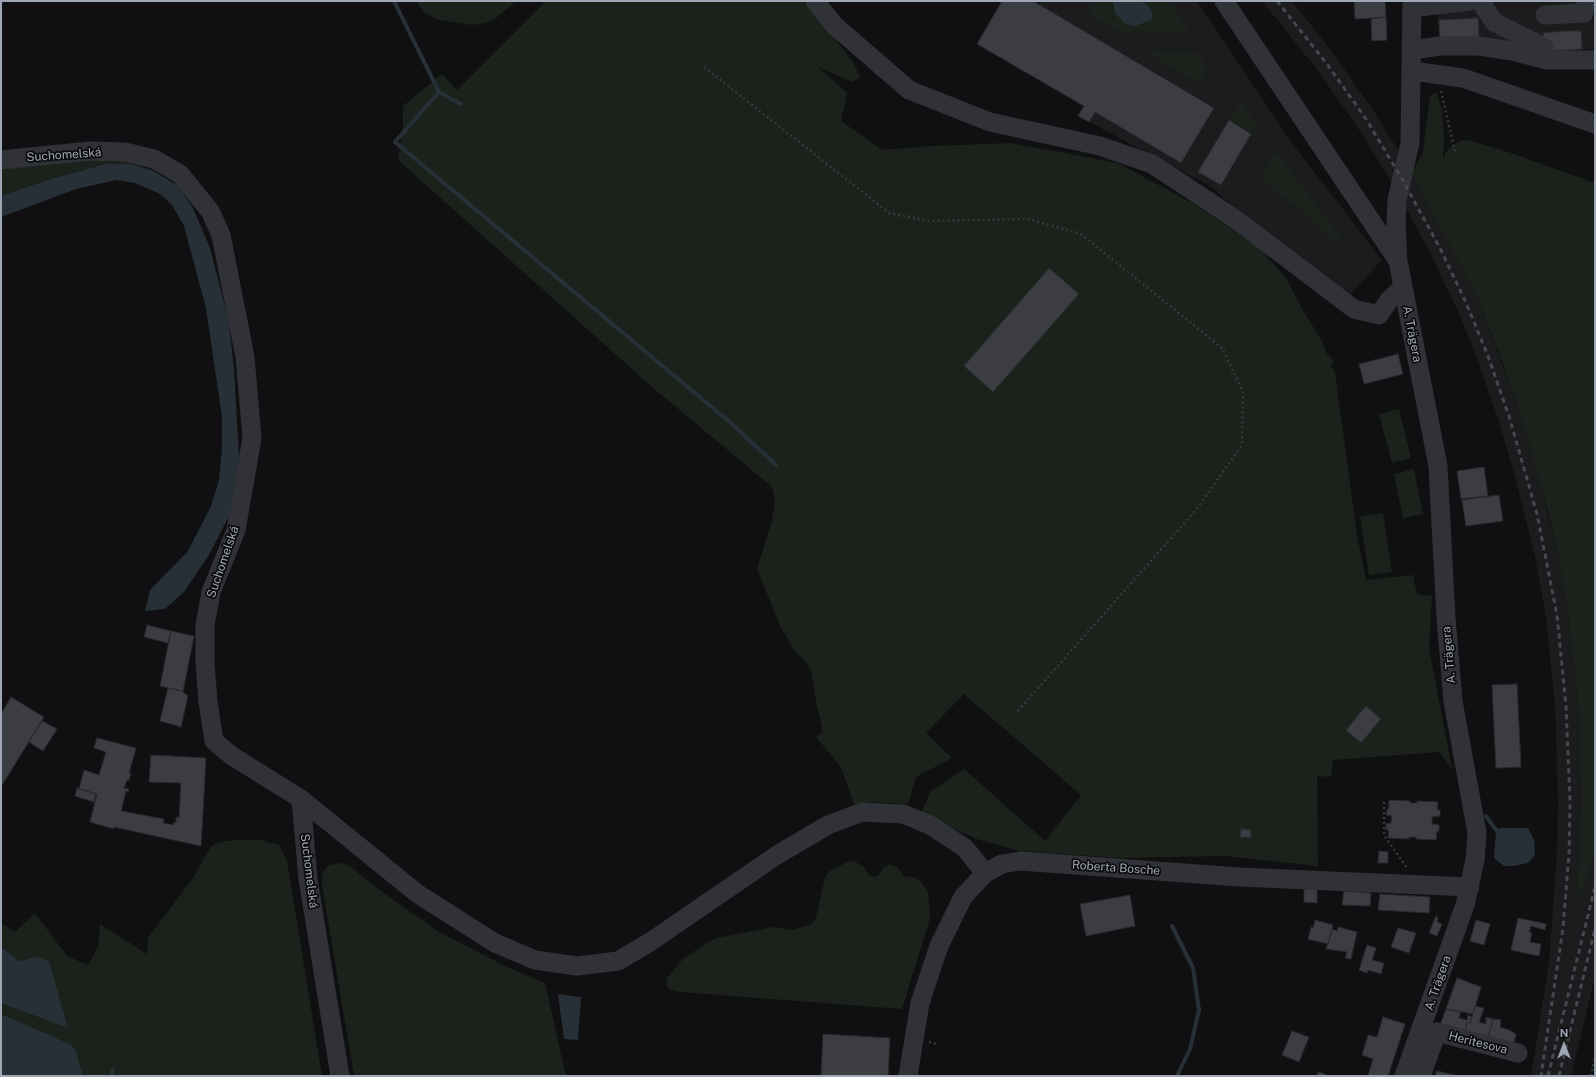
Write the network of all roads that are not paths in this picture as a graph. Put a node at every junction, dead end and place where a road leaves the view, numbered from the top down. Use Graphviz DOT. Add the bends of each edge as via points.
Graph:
graph roads {
  1 [pos="815,1"];
  2 [pos="1224,1"];
  3 [pos="1469,1"];
  4 [pos="1484,1"];
  5 [pos="1587,1"];
  6 [pos="1412,5"];
  7 [pos="1545,15"];
  8 [pos="1544,46"];
  9 [pos="1412,50"];
  10 [pos="1595,60"];
  11 [pos="1412,71"];
  12 [pos="1595,124"];
  13 [pos="1,160"];
  14 [pos="1398,261"];
  15 [pos="1402,288"];
  16 [pos="301,799"];
  17 [pos="985,873"];
  18 [pos="1470,887"];
  19 [pos="1518,1053"];
  20 [pos="340,1076"];
  21 [pos="908,1076"];
  22 [pos="1404,1076"];
  23 [pos="1421,1076"];
  1 -- 15 [label="street" via="834,25 909,90 990,122 1100,146 1152,164 1238,221 1354,309 1379,315 1389,300"];
  2 -- 14 [label="street"];
  3 -- 6 [label="street"];
  4 -- 8 [label="street" via="1484,7 1494,22"];
  5 -- 7 [label="street" via="1584,13"];
  6 -- 9 [label="street, A. Trägera"];
  9 -- 10 [label="street" via="1440,46 1480,46 1547,60"];
  9 -- 11 [label="street, A. Trägera"];
  11 -- 12 [label="street" via="1463,78"];
  11 -- 14 [label="street, A. Trägera" via="1410,143 1397,200"];
  13 -- 16 [label="street, Suchomelská" via="90,151 132,154 154,159 180,174 210,211 221,235 245,357 252,438 236,530 211,592 205,625 204,663 209,710 214,741 232,756"];
  14 -- 15 [label="street, A. Trägera"];
  15 -- 18 [label="street, A. Trägera" via="1438,466 1453,701 1477,833"];
  16 -- 17 [label="street" via="418,894 495,942 535,960 577,966 618,961 777,855 828,825 862,812 903,814 930,825 965,848"];
  16 -- 20 [label="street, Suchomelská" via="308,878"];
  17 -- 18 [label="street, Roberta Bosche" via="1002,864 1020,861 1239,877"];
  17 -- 21 [label="street, Roberta Bosche" via="963,897 939,946 920,1003"];
  18 -- 22 [label="street, A. Trägera"];
  19 -- 23 [label="street, Heritesova" via="1437,1032"];
}
